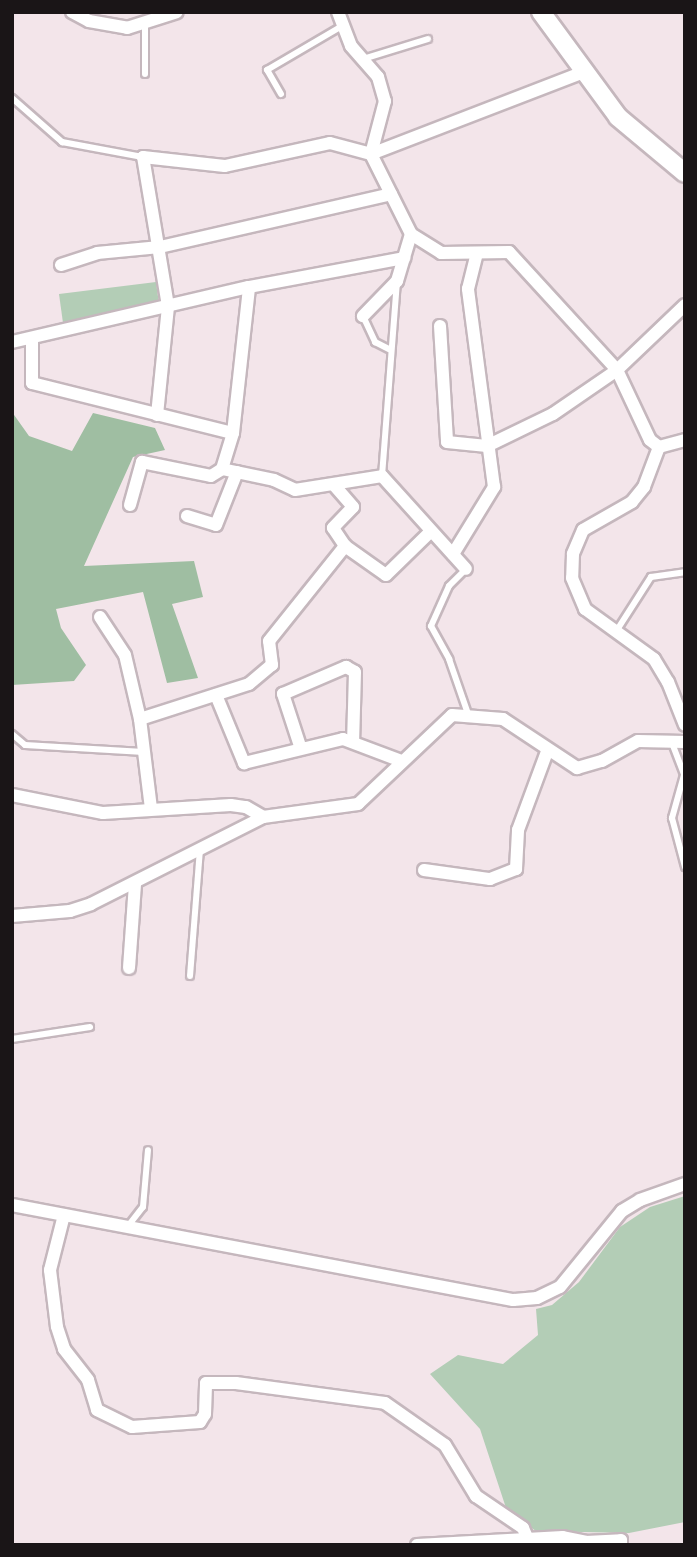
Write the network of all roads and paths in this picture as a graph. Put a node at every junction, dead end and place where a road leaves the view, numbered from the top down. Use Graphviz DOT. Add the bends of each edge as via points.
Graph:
graph roads {
  1 [pos="72,12"];
  2 [pos="177,12"];
  3 [pos="338,12"];
  4 [pos="541,12"];
  5 [pos="145,26"];
  6 [pos="342,26"];
  7 [pos="428,38"];
  8 [pos="360,60"];
  9 [pos="583,72"];
  10 [pos="145,74"];
  11 [pos="281,94"];
  12 [pos="12,98"];
  13 [pos="371,154"];
  14 [pos="143,157"];
  15 [pos="685,173"];
  16 [pos="391,194"];
  17 [pos="411,233"];
  18 [pos="160,247"];
  19 [pos="477,254"];
  20 [pos="404,258"];
  21 [pos="61,265"];
  22 [pos="397,281"];
  23 [pos="249,287"];
  24 [pos="685,305"];
  25 [pos="168,306"];
  26 [pos="363,316"];
  27 [pos="440,326"];
  28 [pos="33,338"];
  29 [pos="12,342"];
  30 [pos="389,349"];
  31 [pos="617,370"];
  32 [pos="157,415"];
  33 [pos="233,433"];
  34 [pos="685,440"];
  35 [pos="487,446"];
  36 [pos="659,447"];
  37 [pos="222,469"];
  38 [pos="237,472"];
  39 [pos="382,476"];
  40 [pos="334,485"];
  41 [pos="130,505"];
  42 [pos="187,516"];
  43 [pos="430,532"];
  44 [pos="345,547"];
  45 [pos="453,554"];
  46 [pos="466,569"];
  47 [pos="685,572"];
  48 [pos="100,617"];
  49 [pos="617,631"];
  50 [pos="216,695"];
  51 [pos="468,714"];
  52 [pos="140,719"];
  53 [pos="685,725"];
  54 [pos="12,734"];
  55 [pos="678,742"];
  56 [pos="353,743"];
  57 [pos="300,746"];
  58 [pos="548,749"];
  59 [pos="144,752"];
  60 [pos="400,760"];
  61 [pos="12,795"];
  62 [pos="150,809"];
  63 [pos="263,817"];
  64 [pos="200,850"];
  65 [pos="685,867"];
  66 [pos="424,870"];
  67 [pos="135,884"];
  68 [pos="12,916"];
  69 [pos="129,968"];
  70 [pos="190,976"];
  71 [pos="90,1027"];
  72 [pos="12,1039"];
  73 [pos="148,1150"];
  74 [pos="685,1184"];
  75 [pos="12,1205"];
  76 [pos="64,1215"];
  77 [pos="128,1226"];
  78 [pos="528,1540"];
  79 [pos="417,1545"];
  80 [pos="621,1545"];
  1 -- 5 [label="street" via="102,24"];
  2 -- 5 [label="street"];
  3 -- 6 [label="street"];
  4 -- 9 [label="street"];
  5 -- 10 [label="lane"];
  6 -- 8 [label="street"];
  6 -- 11 [label="lane" via="267,70"];
  7 -- 8 [label="lane"];
  8 -- 13 [label="street" via="378,77 385,101"];
  9 -- 13 [label="street"];
  9 -- 15 [label="street" via="640,139"];
  12 -- 14 [label="lane" via="62,142"];
  13 -- 14 [label="street" via="330,143 225,166"];
  13 -- 16 [label="street"];
  14 -- 18 [label="street"];
  16 -- 17 [label="street"];
  16 -- 18 [label="street"];
  17 -- 19 [label="street" via="441,253"];
  17 -- 20 [label="street"];
  18 -- 21 [label="street" via="97,253"];
  18 -- 25 [label="street"];
  19 -- 31 [label="street" via="509,252"];
  19 -- 35 [label="street" via="468,289"];
  20 -- 22 [label="street"];
  20 -- 23 [label="street"];
  22 -- 26 [label="street"];
  22 -- 30 [label="lane" via="398,314"];
  23 -- 25 [label="street"];
  23 -- 33 [label="street"];
  24 -- 31 [label="street"];
  25 -- 28 [label="street"];
  25 -- 32 [label="street"];
  26 -- 30 [label="lane" via="375,342"];
  27 -- 35 [label="street" via="447,442"];
  28 -- 29 [label="street"];
  28 -- 32 [label="street" via="32,383"];
  30 -- 39 [label="lane"];
  31 -- 35 [label="street" via="553,414"];
  31 -- 36 [label="street" via="641,427"];
  32 -- 33 [label="street"];
  33 -- 37 [label="street"];
  34 -- 36 [label="street"];
  35 -- 45 [label="street" via="494,487"];
  36 -- 49 [label="street" via="644,487 632,502 583,530 573,555 576,595 586,609"];
  37 -- 38 [label="street"];
  37 -- 41 [label="street" via="211,476 142,462"];
  38 -- 40 [label="street" via="295,490"];
  38 -- 42 [label="street" via="216,525"];
  39 -- 40 [label="street"];
  39 -- 43 [label="street"];
  40 -- 44 [label="street" via="353,507 333,528"];
  43 -- 44 [label="street" via="386,575"];
  43 -- 45 [label="street"];
  44 -- 50 [label="street" via="269,641 272,665 249,684"];
  45 -- 46 [label="street"];
  46 -- 51 [label="lane" via="449,586 431,626 449,659"];
  47 -- 49 [label="lane" via="650,576"];
  48 -- 52 [label="street" via="125,655"];
  49 -- 53 [label="street" via="654,659"];
  50 -- 52 [label="street"];
  50 -- 57 [label="street" via="244,763"];
  51 -- 58 [label="street" via="503,719"];
  51 -- 60 [label="street" via="452,715 439,723"];
  52 -- 59 [label="street"];
  54 -- 59 [label="lane" via="25,745"];
  55 -- 58 [label="street" via="638,741 586,768 577,768"];
  55 -- 65 [label="lane" via="684,775 672,818"];
  56 -- 57 [label="street" via="342,739"];
  56 -- 57 [label="street" via="355,672 346,667 283,694"];
  56 -- 60 [label="street"];
  58 -- 66 [label="street" via="518,830 516,869 491,879"];
  59 -- 62 [label="street"];
  60 -- 63 [label="street" via="358,804"];
  61 -- 62 [label="street" via="103,813"];
  62 -- 63 [label="street" via="231,805"];
  63 -- 64 [label="street"];
  64 -- 67 [label="street"];
  64 -- 70 [label="lane"];
  67 -- 68 [label="street" via="70,911"];
  67 -- 69 [label="street"];
  71 -- 72 [label="lane"];
  73 -- 77 [label="lane" via="143,1207"];
  74 -- 77 [label="street" via="622,1211 572,1276 549,1293 526,1300 499,1300"];
  75 -- 76 [label="street"];
  76 -- 77 [label="street"];
  76 -- 78 [label="street" via="50,1270 57,1326 64,1349 88,1380 97,1410 132,1427 200,1422 205,1414 206,1383 385,1404 445,1445 476,1496 523,1528"];
  78 -- 79 [label="street"];
  78 -- 80 [label="street" via="621,1540"];
}
